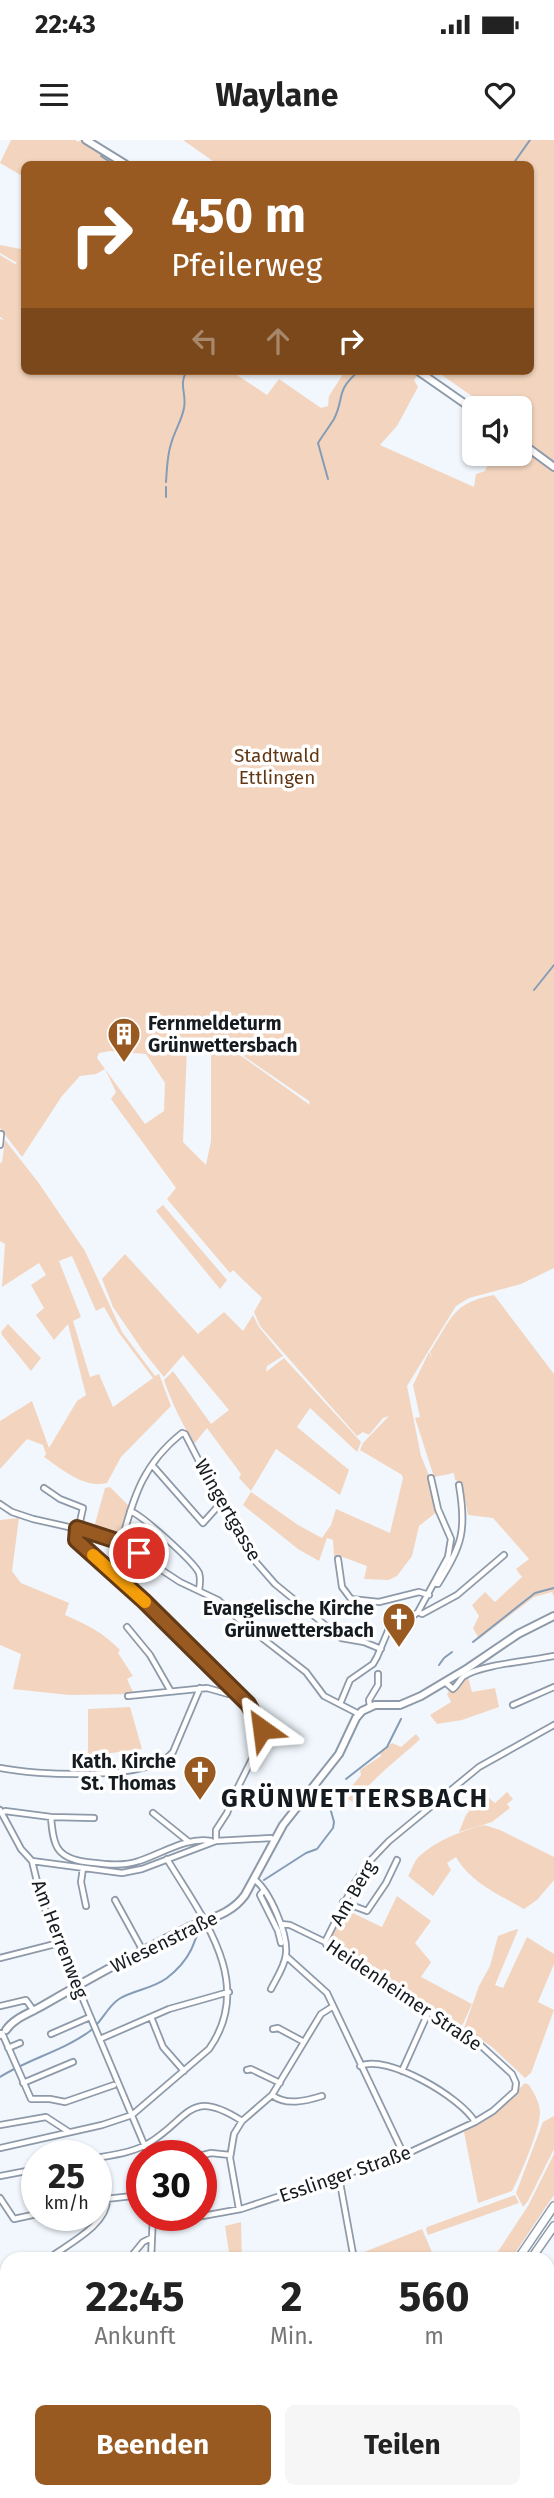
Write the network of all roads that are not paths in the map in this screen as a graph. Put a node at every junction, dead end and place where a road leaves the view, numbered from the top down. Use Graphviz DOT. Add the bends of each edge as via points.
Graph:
graph roads {
  1 [pos="86,140"];
  2 [pos="120,161"];
  3 [pos="424,375"];
  4 [pos="462,402"];
  5 [pos="532,451"];
  6 [pos="554,467"];
  7 [pos="1,1134"];
  8 [pos="0,1145"];
  9 [pos="152,1465"];
  10 [pos="431,1478"];
  11 [pos="459,1485"];
  12 [pos="44,1488"];
  13 [pos="0,1504"];
  14 [pos="220,1504"];
  15 [pos="130,1511"];
  16 [pos="77,1528"];
  17 [pos="121,1543"];
  18 [pos="504,1555"];
  19 [pos="338,1559"];
  20 [pos="434,1583"];
  21 [pos="199,1590"];
  22 [pos="429,1595"];
  23 [pos="418,1612"];
  24 [pos="554,1616"];
  25 [pos="127,1627"];
  26 [pos="380,1649"];
  27 [pos="554,1656"];
  28 [pos="378,1674"];
  29 [pos="445,1682"];
  30 [pos="554,1687"];
  31 [pos="201,1688"];
  32 [pos="170,1690"];
  33 [pos="235,1692"];
  34 [pos="128,1696"];
  35 [pos="340,1704"];
  36 [pos="513,1705"];
  37 [pos="370,1706"];
  38 [pos="359,1714"];
  39 [pos="554,1725"];
  40 [pos="0,1768"];
  41 [pos="1,1811"];
  42 [pos="153,1813"];
  43 [pos="51,1817"];
  44 [pos="94,1818"];
  45 [pos="275,1841"];
  46 [pos="189,1842"];
  47 [pos="213,1842"];
  48 [pos="167,1859"];
  49 [pos="397,1860"];
  50 [pos="32,1861"];
  51 [pos="83,1868"];
  52 [pos="254,1879"];
  53 [pos="264,1890"];
  54 [pos="116,1900"];
  55 [pos="343,1902"];
  56 [pos="86,1906"];
  57 [pos="204,1921"];
  58 [pos="281,1924"];
  59 [pos="325,1941"];
  60 [pos="59,1943"];
  61 [pos="281,1943"];
  62 [pos="143,1951"];
  63 [pos="286,1956"];
  64 [pos="0,1958"];
  65 [pos="78,1986"];
  66 [pos="271,1989"];
  67 [pos="229,1992"];
  68 [pos="0,2006"];
  69 [pos="331,2007"];
  70 [pos="32,2012"];
  71 [pos="428,2013"];
  72 [pos="90,2017"];
  73 [pos="151,2017"];
  74 [pos="273,2029"];
  75 [pos="2,2033"];
  76 [pos="51,2034"];
  77 [pos="100,2039"];
  78 [pos="304,2042"];
  79 [pos="20,2043"];
  80 [pos="8,2048"];
  81 [pos="73,2062"];
  82 [pos="360,2066"];
  83 [pos="247,2070"];
  84 [pos="184,2071"];
  85 [pos="402,2071"];
  86 [pos="23,2083"];
  87 [pos="280,2083"];
  88 [pos="516,2083"];
  89 [pos="114,2085"];
  90 [pos="272,2095"];
  91 [pos="322,2096"];
  92 [pos="132,2116"];
  93 [pos="242,2121"];
  94 [pos="475,2122"];
  95 [pos="0,2125"];
  96 [pos="70,2132"];
  97 [pos="143,2140"];
  98 [pos="153,2140"];
  99 [pos="0,2148"];
  100 [pos="217,2154"];
  101 [pos="230,2155"];
  102 [pos="404,2155"];
  103 [pos="21,2172"];
  104 [pos="0,2176"];
  105 [pos="339,2177"];
  106 [pos="0,2198"];
  107 [pos="554,2206"];
  108 [pos="239,2209"];
  109 [pos="217,2213"];
  110 [pos="21,2217"];
  111 [pos="554,2226"];
  112 [pos="86,2231"];
  113 [pos="152,2231"];
  114 [pos="151,2238"];
  115 [pos="58,2252"];
  116 [pos="135,2252"];
  117 [pos="152,2252"];
  118 [pos="353,2252"];
  119 [pos="523,2252"];
  120 [pos="536,2252"];
  1 -- 2 [label="main road"];
  3 -- 4 [label="main road"];
  5 -- 6 [label="main road"];
  7 -- 8 [label="street"];
  9 -- 14 [label="street" via="203,1523"];
  9 -- 14 [label="street, Wingertgasse" via="183,1433"];
  9 -- 15 [label="street"];
  10 -- 20 [label="street" via="451,1539 448,1557"];
  11 -- 20 [label="street" via="464,1514 460,1543 438,1584"];
  12 -- 16 [label="street" via="83,1508"];
  13 -- 16 [label="street" via="33,1519"];
  14 -- 26 [label="street, Wingertgasse" via="254,1560 283,1592 341,1638"];
  15 -- 17 [label="street"];
  15 -- 21 [label="street" via="154,1527 197,1569"];
  16 -- 17 [label="street"];
  16 -- 33 [label="street" via="76,1540"];
  17 -- 21 [label="street"];
  18 -- 23 [label="street" via="457,1595"];
  19 -- 22 [label="street" via="342,1587 351,1599 379,1602 419,1592"];
  20 -- 22 [label="street"];
  21 -- 35 [label="street" via="218,1600 306,1672 324,1696"];
  22 -- 23 [label="street"];
  23 -- 26 [label="street" via="390,1626"];
  24 -- 29 [label="main road"];
  25 -- 32 [label="street"];
  26 -- 35 [label="street" via="373,1664 350,1680"];
  27 -- 29 [label="street" via="470,1674 453,1689"];
  28 -- 37 [label="street"];
  29 -- 37 [label="main road" via="400,1705"];
  30 -- 36 [label="street"];
  31 -- 32 [label="street"];
  31 -- 33 [label="street"];
  31 -- 40 [label="street" via="173,1752 155,1763 98,1774 22,1773"];
  32 -- 34 [label="street"];
  33 -- 47 [label="street" via="255,1714 263,1736"];
  35 -- 38 [label="street"];
  37 -- 38 [label="main road"];
  38 -- 45 [label="main road, Wiesenstraße" via="341,1750"];
  39 -- 55 [label="street, Am Berg" via="478,1767 388,1841"];
  41 -- 43 [label="street"];
  41 -- 50 [label="street"];
  42 -- 46 [label="street"];
  43 -- 44 [label="street"];
  43 -- 46 [label="street" via="55,1844 64,1857 73,1860 139,1862"];
  45 -- 47 [label="street"];
  45 -- 52 [label="main road, Wiesenstraße"];
  46 -- 47 [label="street"];
  47 -- 48 [label="street"];
  48 -- 51 [label="street" via="122,1872"];
  48 -- 57 [label="street"];
  49 -- 55 [label="street" via="367,1911"];
  50 -- 51 [label="street"];
  50 -- 60 [label="street, Am Herrenweg"];
  51 -- 56 [label="street"];
  52 -- 53 [label="street"];
  52 -- 57 [label="main road, Wiesenstraße" via="237,1905"];
  53 -- 58 [label="street"];
  53 -- 61 [label="street" via="260,1895"];
  54 -- 62 [label="street"];
  55 -- 59 [label="street, Am Berg"];
  57 -- 62 [label="main road, Wiesenstraße"];
  57 -- 67 [label="street" via="225,1966"];
  58 -- 59 [label="street, Heidenheimer Straße"];
  58 -- 63 [label="street"];
  59 -- 71 [label="street, Heidenheimer Straße" via="329,1950"];
  60 -- 64 [label="street"];
  60 -- 65 [label="street, Am Herrenweg"];
  62 -- 65 [label="main road, Wiesenstraße"];
  63 -- 66 [label="street"];
  63 -- 69 [label="street" via="322,1987"];
  65 -- 70 [label="main road, Wiesenstraße"];
  65 -- 72 [label="street, Am Herrenweg"];
  67 -- 73 [label="street"];
  67 -- 84 [label="street" via="216,2039"];
  68 -- 70 [label="street" via="26,2000"];
  69 -- 78 [label="street" via="321,2014"];
  69 -- 82 [label="street"];
  70 -- 75 [label="main road, Wiesenstraße"];
  71 -- 85 [label="street"];
  71 -- 88 [label="street, Heidenheimer Straße" via="477,2042 508,2069"];
  72 -- 76 [label="street, Am Herrenweg"];
  72 -- 77 [label="street, Am Herrenweg"];
  73 -- 77 [label="street"];
  73 -- 84 [label="street" via="163,2047"];
  74 -- 78 [label="street"];
  75 -- 80 [label="street"];
  77 -- 92 [label="street, Am Herrenweg"];
  78 -- 87 [label="street"];
  79 -- 80 [label="street"];
  80 -- 86 [label="street"];
  81 -- 86 [label="street"];
  82 -- 85 [label="street" via="370,2063"];
  82 -- 102 [label="street"];
  83 -- 87 [label="street"];
  84 -- 92 [label="street"];
  85 -- 94 [label="street" via="457,2102"];
  86 -- 89 [label="street" via="30,2099 60,2103"];
  87 -- 90 [label="street"];
  88 -- 94 [label="street, Esslinger Straße" via="515,2091"];
  90 -- 91 [label="street" via="290,2102"];
  90 -- 93 [label="street"];
  92 -- 96 [label="street"];
  92 -- 97 [label="street, Am Herrenweg"];
  93 -- 98 [label="street" via="225,2111 194,2107"];
  93 -- 101 [label="street"];
  94 -- 102 [label="street, Esslinger Straße"];
  95 -- 96 [label="street" via="46,2117"];
  96 -- 99 [label="street"];
  100 -- 101 [label="street"];
  101 -- 108 [label="street"];
  102 -- 105 [label="street, Esslinger Straße"];
  103 -- 104 [label="street"];
  105 -- 108 [label="street, Esslinger Straße"];
  105 -- 118 [label="street"];
  106 -- 110 [label="street" via="14,2219"];
  107 -- 119 [label="highway"];
  108 -- 109 [label="street, Esslinger Straße"];
  111 -- 120 [label="highway"];
  112 -- 115 [label="street"];
  113 -- 114 [label="street"];
  114 -- 116 [label="street"];
  114 -- 117 [label="street"];
}
